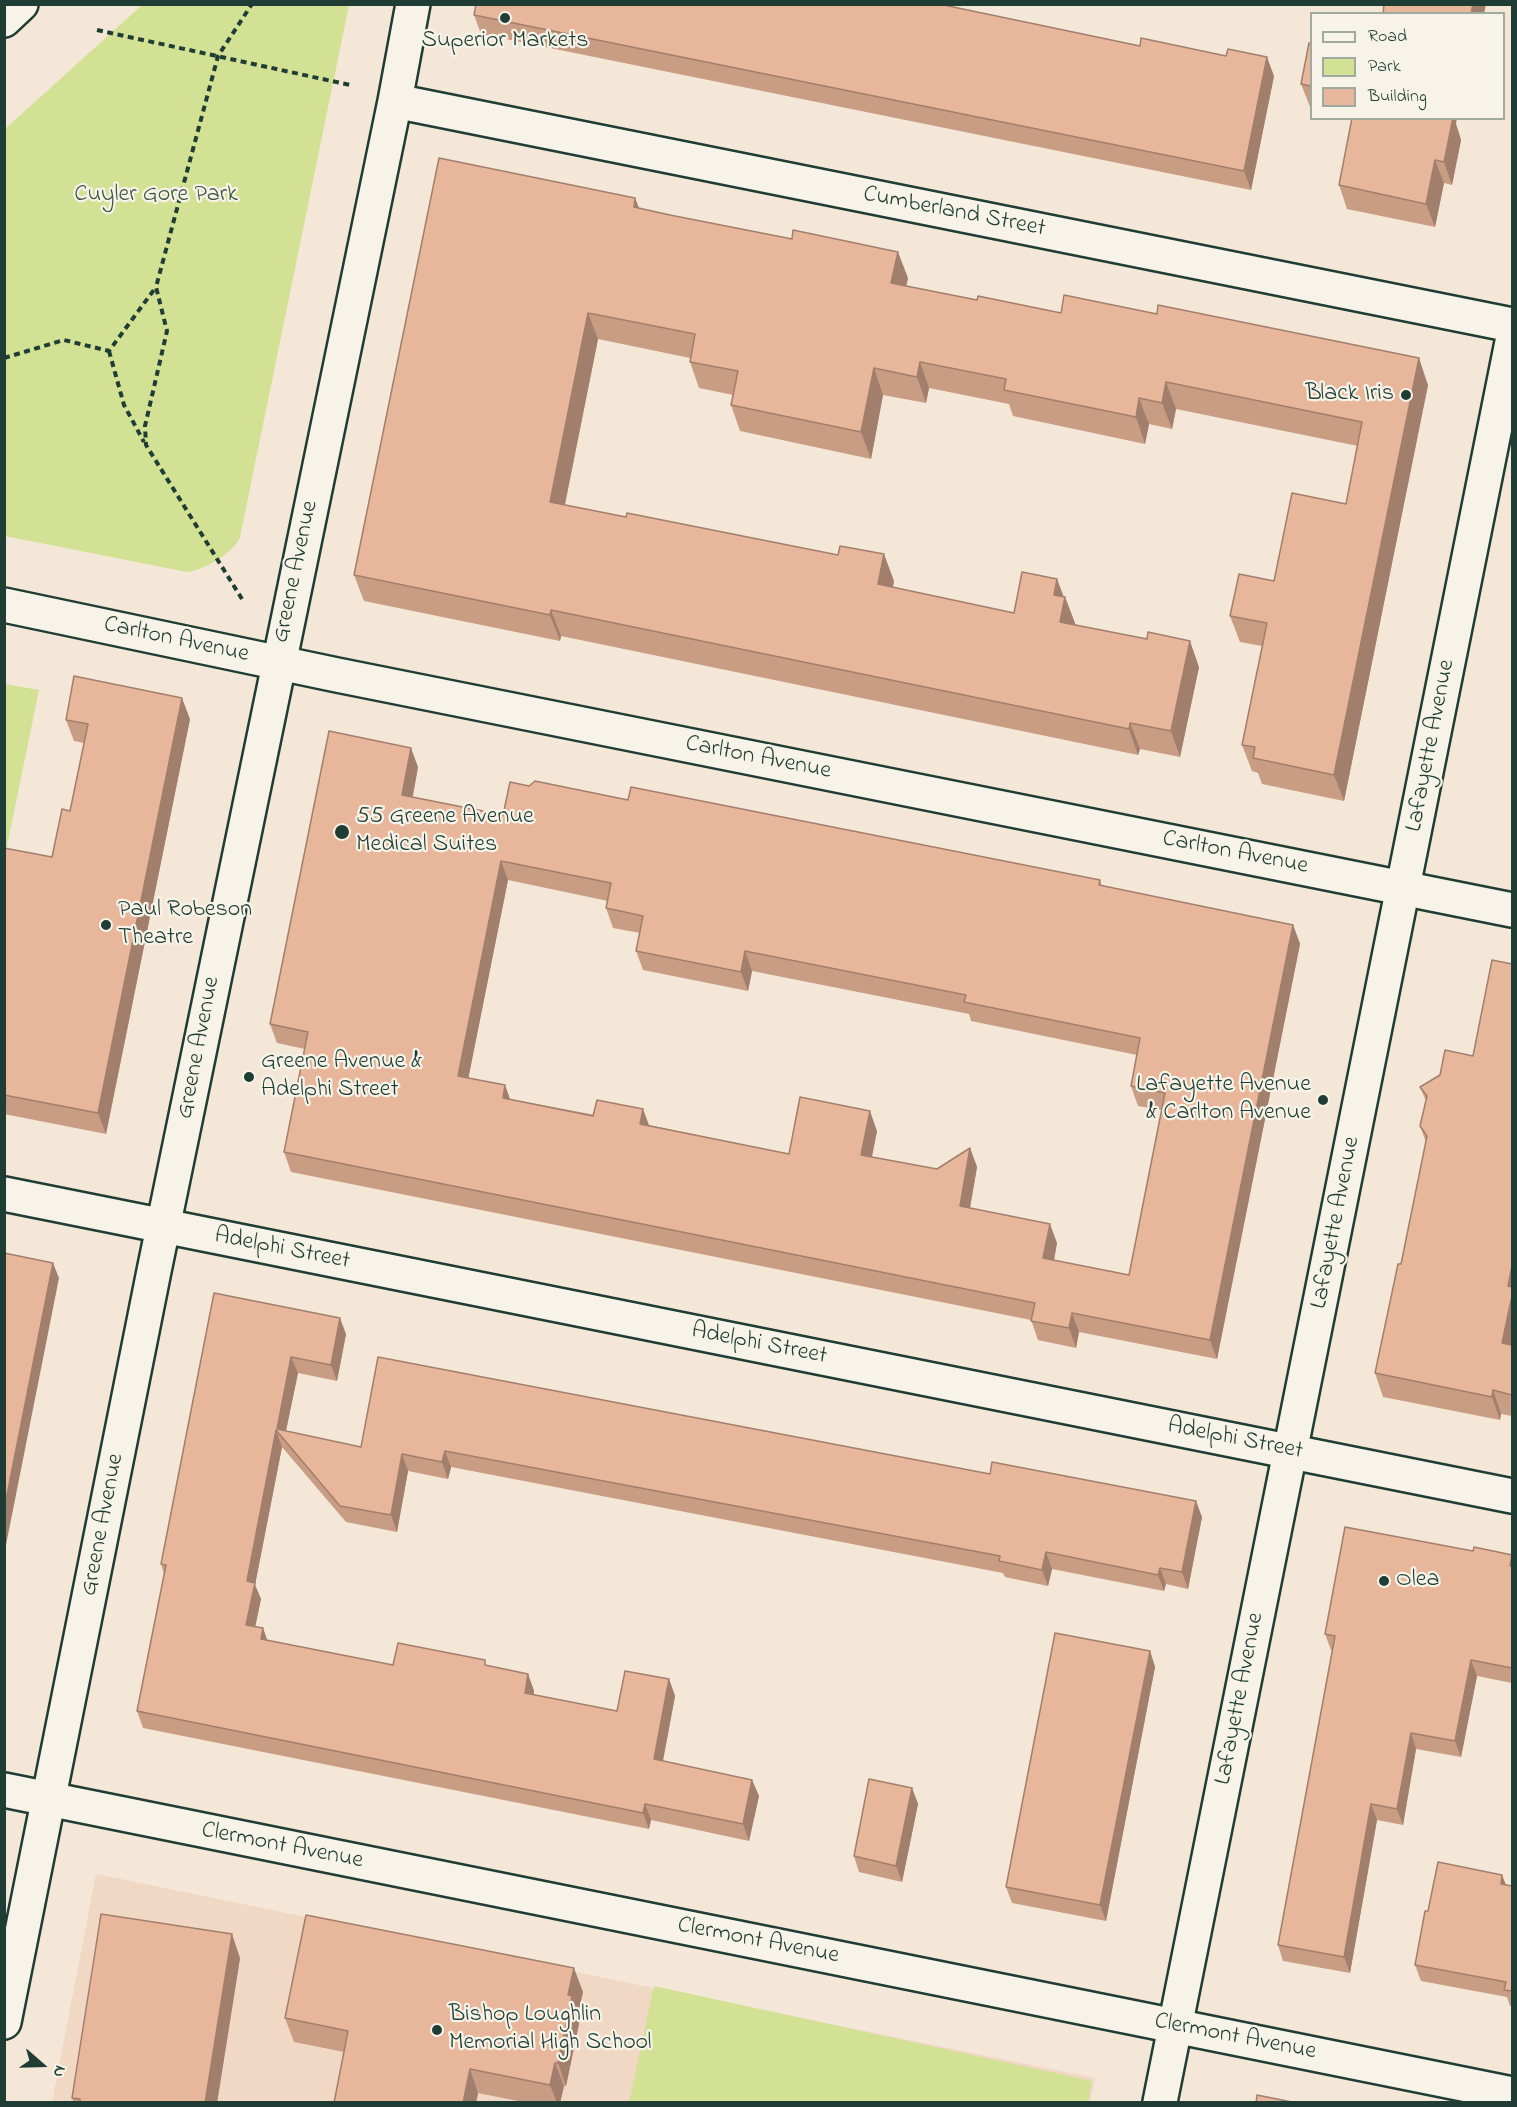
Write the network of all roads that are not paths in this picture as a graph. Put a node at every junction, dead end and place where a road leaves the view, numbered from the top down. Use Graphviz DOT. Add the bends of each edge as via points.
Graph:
graph roads {
  1 [pos="21,4"];
  2 [pos="413,4"];
  3 [pos="4,20"];
  4 [pos="395,101"];
  5 [pos="1512,325"];
  6 [pos="1512,342"];
  7 [pos="4,605"];
  8 [pos="278,663"];
  9 [pos="1404,888"];
  10 [pos="1512,910"];
  11 [pos="4,1194"];
  12 [pos="164,1226"];
  13 [pos="1290,1451"];
  14 [pos="1512,1496"];
  15 [pos="4,1790"];
  16 [pos="49,1800"];
  17 [pos="4,2022"];
  18 [pos="1175,2026"];
  19 [pos="1512,2094"];
  20 [pos="1160,2103"];
  1 -- 3 [label="street"];
  2 -- 4 [label="street, Greene Avenue"];
  4 -- 5 [label="street, Cumberland Street"];
  4 -- 8 [label="street, Greene Avenue"];
  6 -- 9 [label="street, Lafayette Avenue"];
  7 -- 8 [label="street, Carlton Avenue"];
  8 -- 9 [label="street, Carlton Avenue"];
  8 -- 12 [label="street, Greene Avenue"];
  9 -- 10 [label="street, Carlton Avenue"];
  9 -- 13 [label="street, Lafayette Avenue"];
  11 -- 12 [label="street, Adelphi Street"];
  12 -- 13 [label="street, Adelphi Street"];
  12 -- 16 [label="street, Greene Avenue"];
  13 -- 14 [label="street, Adelphi Street"];
  13 -- 18 [label="street, Lafayette Avenue"];
  15 -- 16 [label="street, Clermont Avenue"];
  16 -- 17 [label="street, Greene Avenue"];
  16 -- 18 [label="street, Clermont Avenue"];
  18 -- 19 [label="street, Clermont Avenue"];
  18 -- 20 [label="street, Lafayette Avenue"];
}
